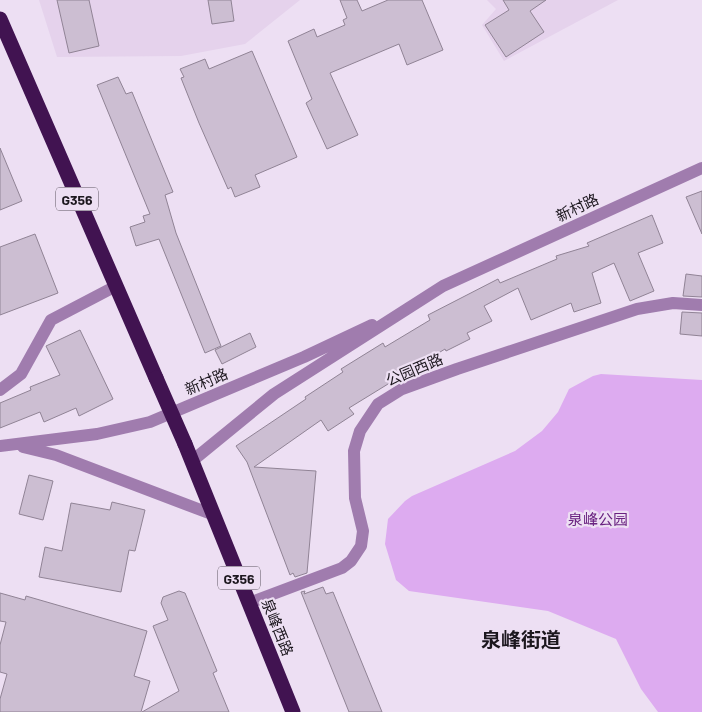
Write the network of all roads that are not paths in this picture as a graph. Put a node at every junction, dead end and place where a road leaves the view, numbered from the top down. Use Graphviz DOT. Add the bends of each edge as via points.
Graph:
graph roads {
  1 [pos="0,19"];
  2 [pos="702,168"];
  3 [pos="116,286"];
  4 [pos="702,305"];
  5 [pos="414,306"];
  6 [pos="0,390"];
  7 [pos="4,446"];
  8 [pos="192,461"];
  9 [pos="214,516"];
  10 [pos="250,603"];
  11 [pos="293,712"];
  1 -- 3 [label="highway, G356"];
  2 -- 5 [label="street, 新村路" via="443,286"];
  3 -- 6 [label="street" via="51,320 21,374"];
  3 -- 8 [label="highway, 泉峰西路 / G356, bridge"];
  4 -- 10 [label="street, 公园西路" via="673,303 637,309 402,389 378,404 360,431 354,451 361,546 342,568"];
  5 -- 7 [label="street, 新村路" via="150,422 97,434"];
  5 -- 8 [label="street, 新村路" via="274,394"];
  7 -- 9 [label="street" via="56,454"];
  8 -- 9 [label="highway, 泉峰西路 / G356"];
  9 -- 10 [label="highway, 泉峰西路 / G356"];
  10 -- 11 [label="highway, 泉峰西路 / G356"];
}
